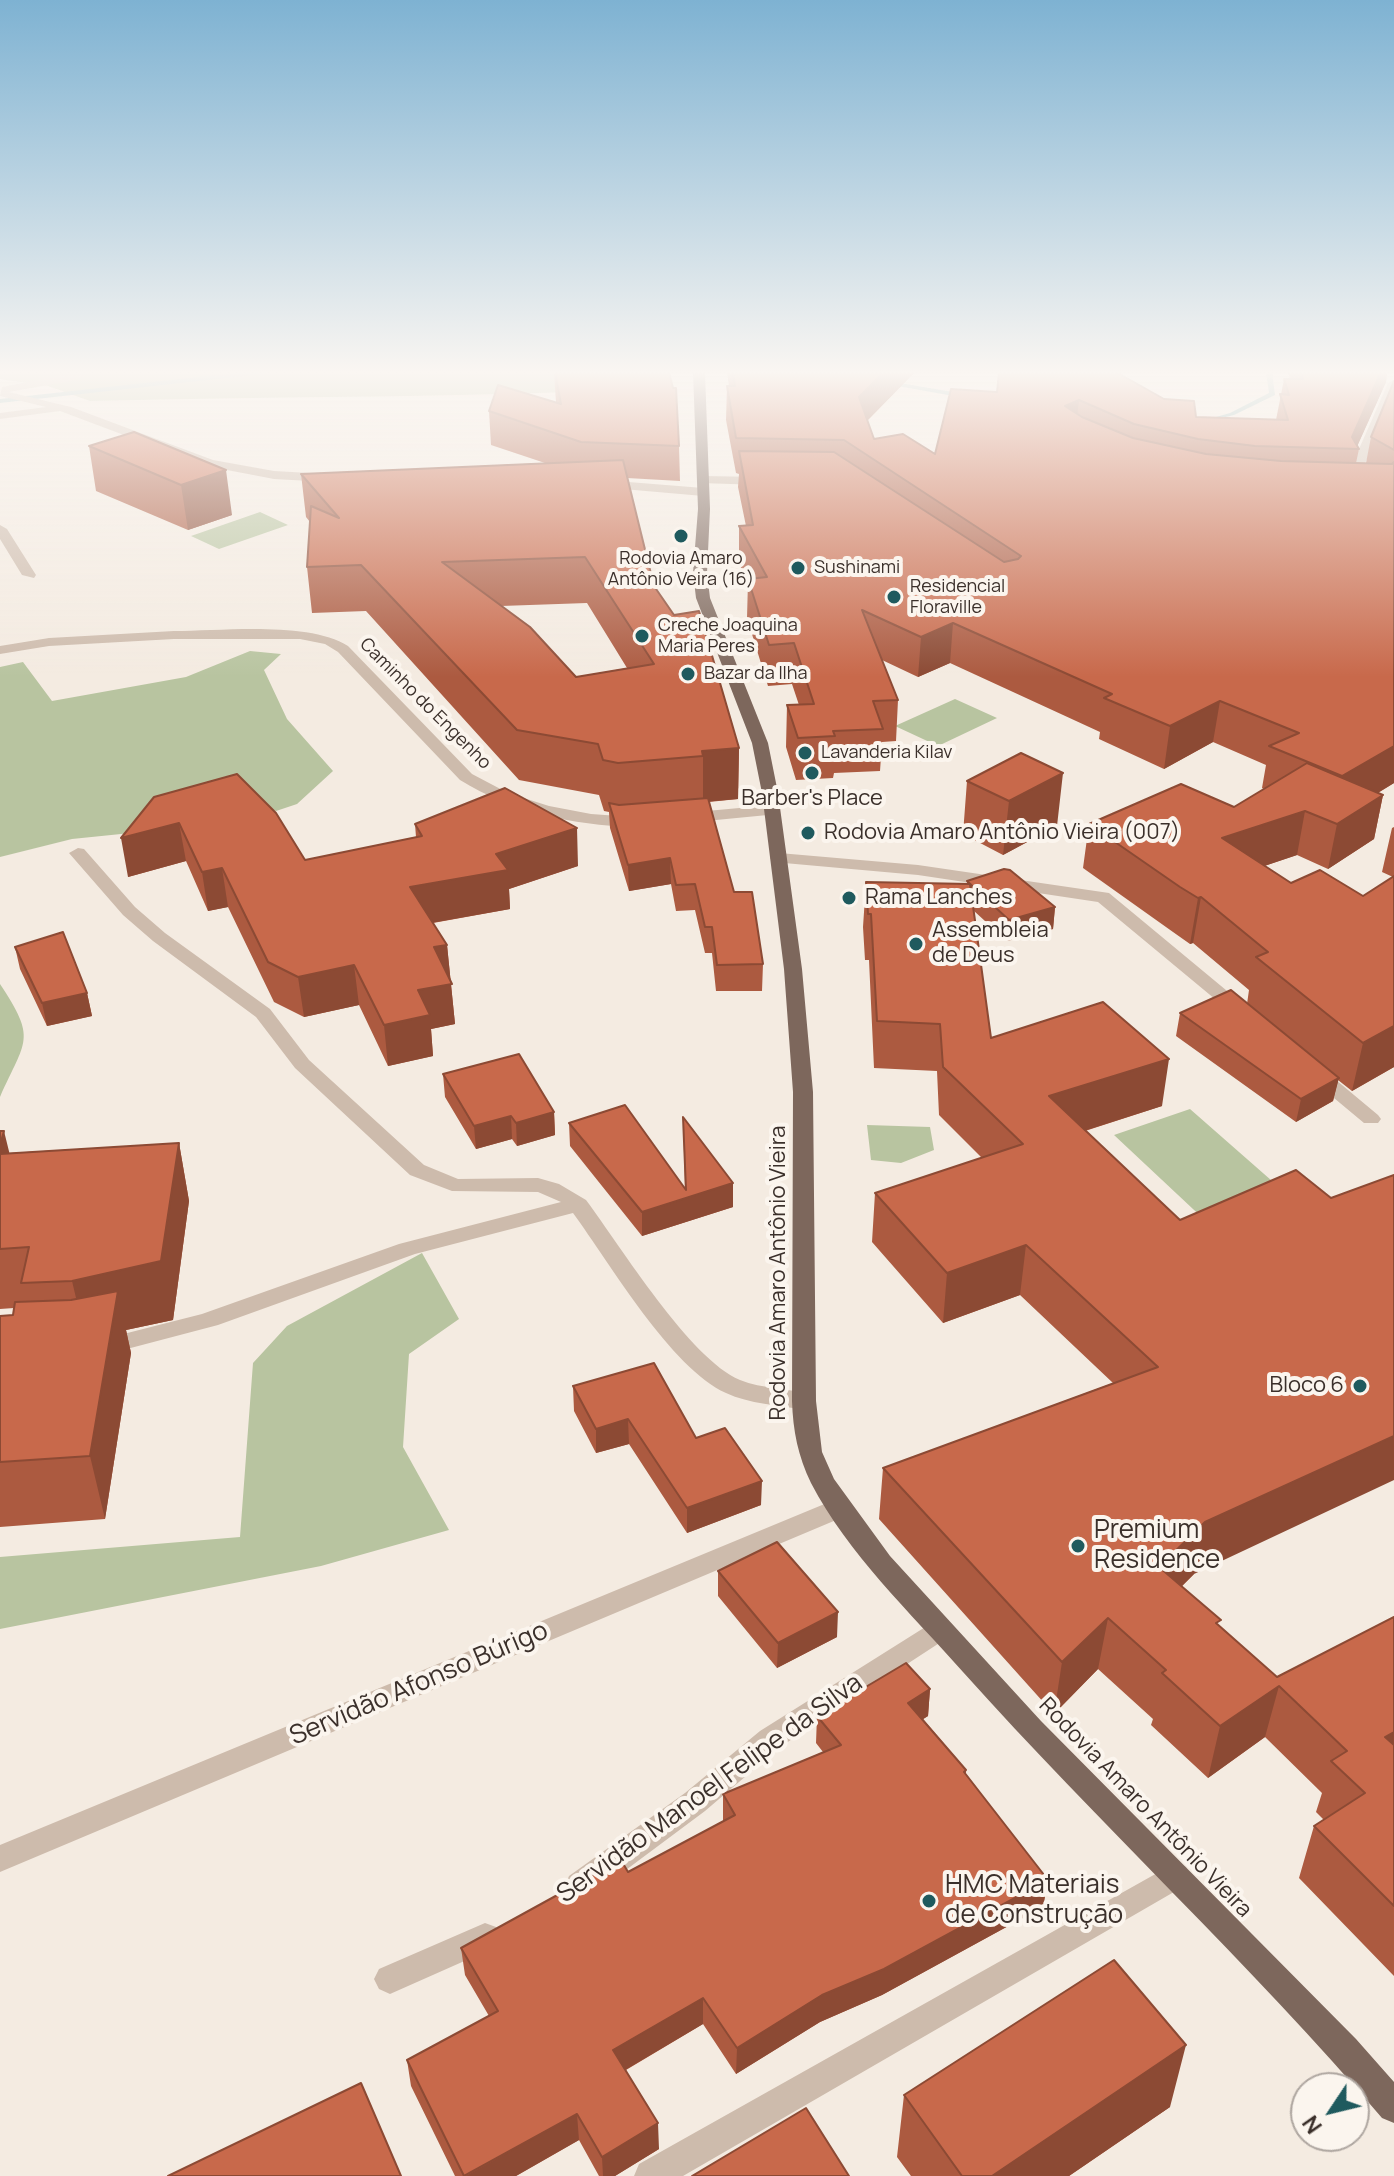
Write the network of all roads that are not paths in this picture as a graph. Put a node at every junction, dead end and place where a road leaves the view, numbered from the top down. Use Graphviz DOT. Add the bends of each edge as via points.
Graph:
graph roads {
  1 [pos="266,474"];
  2 [pos="703,474"];
  3 [pos="1354,474"];
  4 [pos="336,478"];
  5 [pos="777,481"];
  6 [pos="596,483"];
  7 [pos="703,486"];
  8 [pos="1355,492"];
  9 [pos="1389,495"];
  10 [pos="0,529"];
  11 [pos="29,575"];
  12 [pos="0,650"];
  13 [pos="772,810"];
  14 [pos="78,853"];
  15 [pos="779,858"];
  16 [pos="1249,1018"];
  17 [pos="1298,1058"];
  18 [pos="1371,1119"];
  19 [pos="578,1205"];
  20 [pos="86,1351"];
  21 [pos="804,1401"];
  22 [pos="839,1508"];
  23 [pos="938,1630"];
  24 [pos="0,1859"];
  25 [pos="1175,1876"];
  26 [pos="558,1901"];
  27 [pos="516,1924"];
  28 [pos="390,1979"];
  29 [pos="1394,2107"];
  30 [pos="651,2176"];
  1 -- 4 [label="street"];
  2 -- 7 [label="main road, Rodovia Amaro Antônio Vieira"];
  3 -- 9 [label="street"];
  5 -- 7 [label="street"];
  6 -- 7 [label="street"];
  7 -- 13 [label="main road, Rodovia Amaro Antônio Vieira" via="703,598 755,726"];
  8 -- 9 [label="street"];
  10 -- 11 [label="street"];
  12 -- 13 [label="street, Caminho do Engenho" via="174,635 300,635 329,640 466,777 488,792 592,819 657,821"];
  13 -- 15 [label="main road, Rodovia Amaro Antônio Vieira"];
  14 -- 19 [label="street" via="159,937 263,1013 302,1064 417,1170 462,1187 539,1183 562,1190"];
  15 -- 16 [label="street" via="918,870 1103,897"];
  15 -- 21 [label="main road, Rodovia Amaro Antônio Vieira" via="803,1092"];
  17 -- 18 [label="street"];
  19 -- 20 [label="street" via="387,1256 153,1338"];
  19 -- 21 [label="street" via="691,1358 738,1389"];
  21 -- 22 [label="main road, Rodovia Amaro Antônio Vieira" via="810,1452"];
  22 -- 23 [label="main road, Rodovia Amaro Antônio Vieira"];
  22 -- 24 [label="street, Servidão Afonso Búrigo"];
  23 -- 25 [label="main road, Rodovia Amaro Antônio Vieira"];
  23 -- 26 [label="street, Servidão Manoel Felipe da Silva" via="770,1739 673,1819"];
  25 -- 29 [label="main road, Rodovia Amaro Antônio Vieira"];
  25 -- 30 [label="street"];
  27 -- 28 [label="street"];
}
